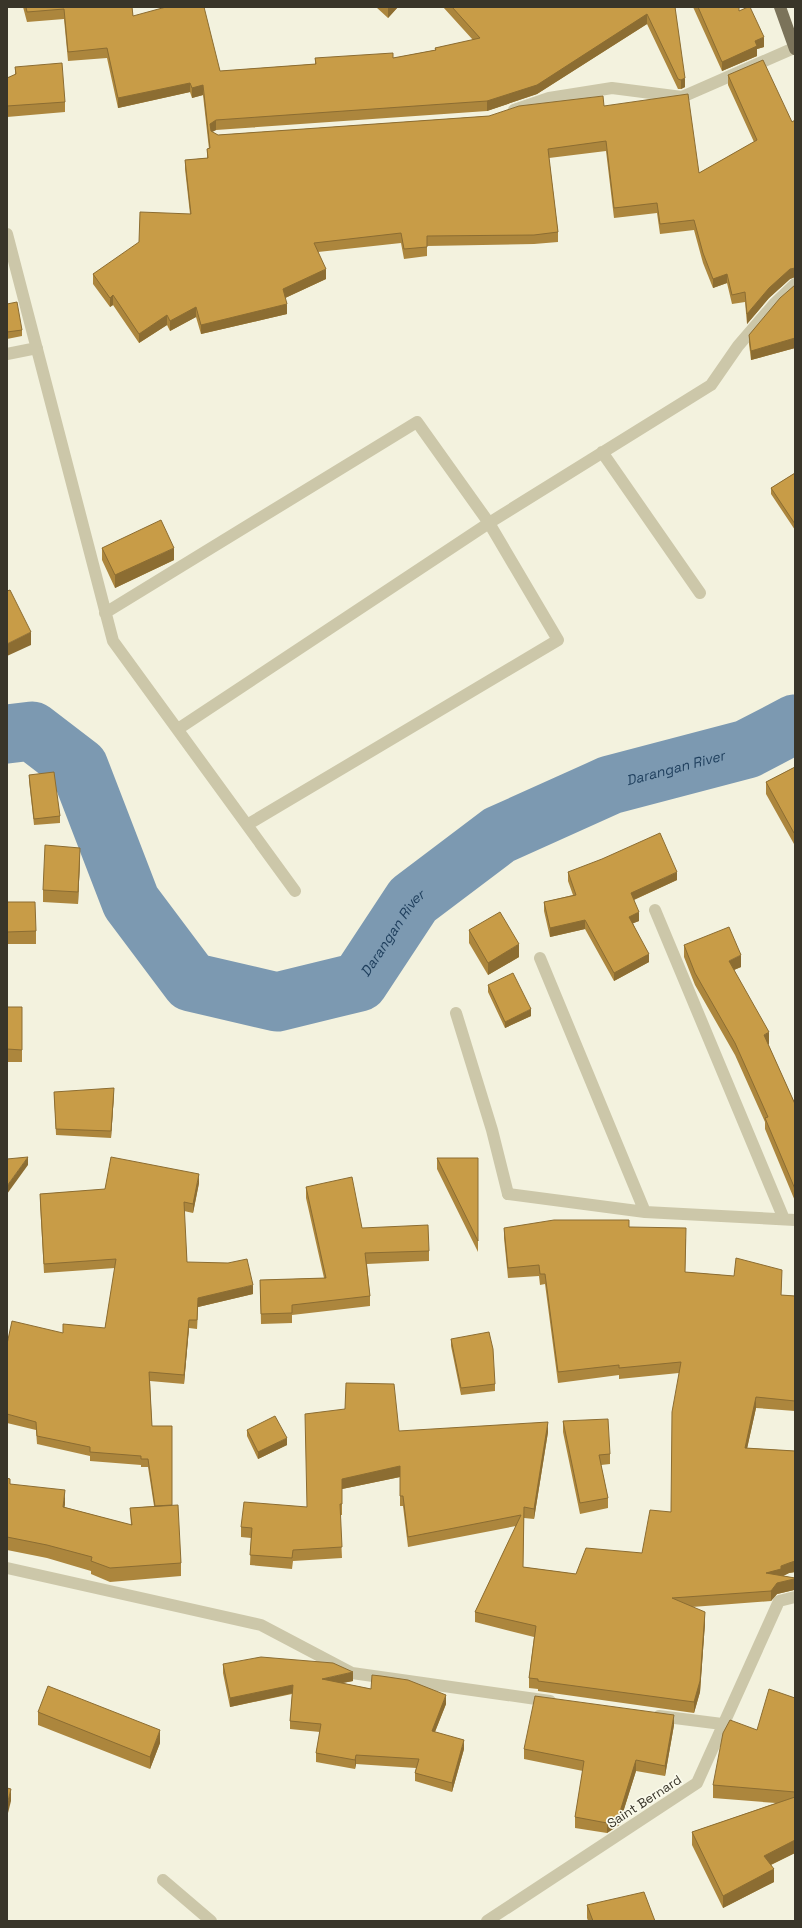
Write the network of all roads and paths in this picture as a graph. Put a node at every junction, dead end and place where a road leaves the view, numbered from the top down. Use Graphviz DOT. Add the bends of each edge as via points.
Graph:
graph roads {
  1 [pos="780,7"];
  2 [pos="795,48"];
  3 [pos="502,114"];
  4 [pos="7,234"];
  5 [pos="795,284"];
  6 [pos="37,348"];
  7 [pos="7,354"];
  8 [pos="602,452"];
  9 [pos="489,523"];
  10 [pos="700,593"];
  11 [pos="106,613"];
  12 [pos="178,729"];
  13 [pos="247,825"];
  14 [pos="295,891"];
  15 [pos="655,910"];
  16 [pos="540,958"];
  17 [pos="456,1013"];
  18 [pos="645,1212"];
  19 [pos="790,1220"];
  20 [pos="7,1568"];
  21 [pos="795,1598"];
  22 [pos="565,1703"];
  23 [pos="644,1714"];
  24 [pos="722,1724"];
  25 [pos="163,1880"];
  26 [pos="211,1921"];
  27 [pos="487,1921"];
  1 -- 2 [label="main road"];
  2 -- 3 [label="street" via="682,97 612,88 550,98"];
  4 -- 6 [label="street"];
  5 -- 8 [label="street" via="738,346 711,385"];
  6 -- 7 [label="street"];
  6 -- 11 [label="street"];
  8 -- 9 [label="street"];
  8 -- 10 [label="street"];
  9 -- 11 [label="street" via="417,422"];
  9 -- 12 [label="street"];
  9 -- 13 [label="street" via="558,640"];
  11 -- 12 [label="street" via="113,641"];
  12 -- 13 [label="street"];
  13 -- 14 [label="street"];
  15 -- 19 [label="street"];
  16 -- 18 [label="street"];
  17 -- 18 [label="street" via="492,1130 508,1194"];
  18 -- 19 [label="street"];
  20 -- 22 [label="street" via="261,1625 352,1673"];
  21 -- 24 [label="street, Saint Bernard" via="779,1601"];
  23 -- 24 [label="street"];
  24 -- 27 [label="street, Saint Bernard" via="697,1783"];
  25 -- 26 [label="street"];
}
